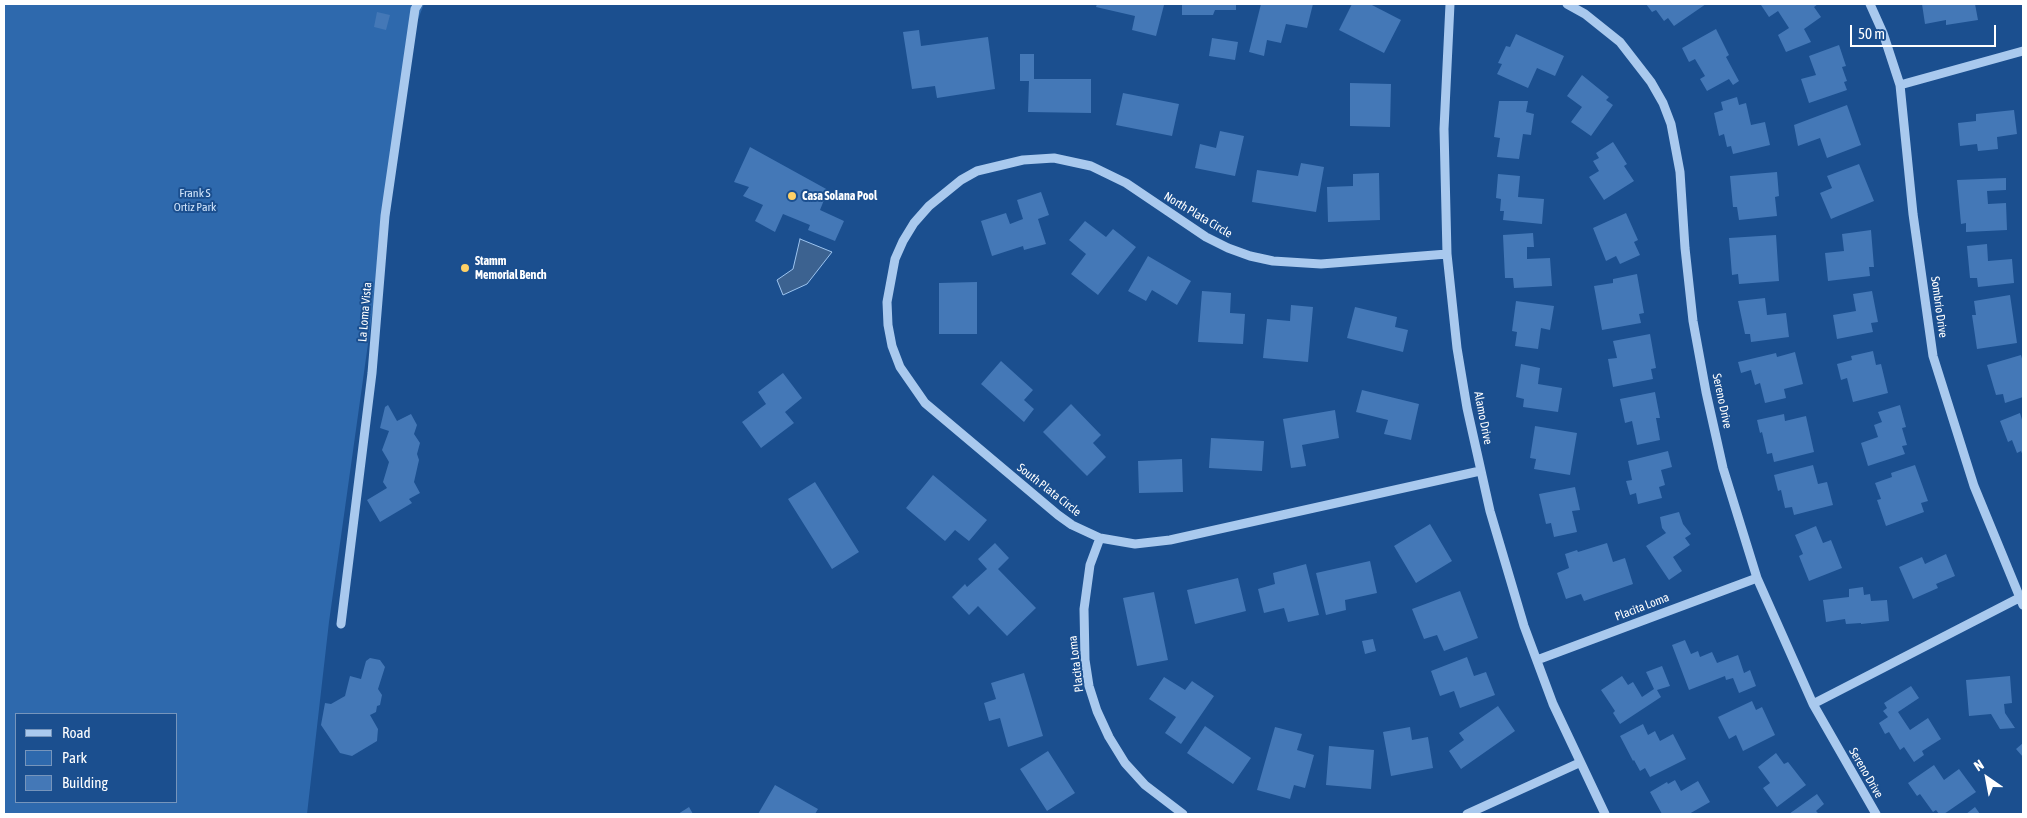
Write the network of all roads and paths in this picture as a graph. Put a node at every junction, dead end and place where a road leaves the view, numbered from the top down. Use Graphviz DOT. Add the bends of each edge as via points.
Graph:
graph roads {
  1 [pos="418,4"];
  2 [pos="1450,4"];
  3 [pos="1567,4"];
  4 [pos="1870,4"];
  5 [pos="2023,51"];
  6 [pos="1900,85"];
  7 [pos="977,171"];
  8 [pos="1447,254"];
  9 [pos="1480,471"];
  10 [pos="1100,538"];
  11 [pos="1757,578"];
  12 [pos="2021,601"];
  13 [pos="341,624"];
  14 [pos="1537,660"];
  15 [pos="1813,704"];
  16 [pos="1579,763"];
  17 [pos="1183,814"];
  18 [pos="1467,814"];
  19 [pos="1605,814"];
  20 [pos="1876,814"];
  1 -- 13 [label="street, La Loma Vista" via="385,216 372,373"];
  2 -- 8 [label="street, Alamo Drive" via="1444,129"];
  3 -- 11 [label="street, Sereno Drive" via="1620,42 1651,82 1671,124 1680,172 1688,284 1706,392 1723,468"];
  4 -- 6 [label="street, Sombrio Drive"];
  5 -- 6 [label="street"];
  6 -- 12 [label="street, Sombrio Drive" via="1913,214 1933,356 1974,486"];
  7 -- 8 [label="street, North Plata Circle" via="1040,158 1082,164 1126,183 1206,237 1243,253 1273,261 1321,264"];
  7 -- 10 [label="street, South Plata Circle" via="929,206 903,241 895,259 887,302 892,346 911,385 939,416 1058,515"];
  8 -- 9 [label="street, Alamo Drive" via="1457,348"];
  9 -- 10 [label="street, South Plata Circle" via="1170,540 1135,544"];
  9 -- 14 [label="street, Alamo Drive" via="1500,549"];
  10 -- 17 [label="street, Placita Loma" via="1090,565 1084,609 1085,660 1096,711 1125,763 1145,785"];
  11 -- 14 [label="street, Placita Loma"];
  11 -- 15 [label="street, Sereno Drive"];
  12 -- 15 [label="street"];
  14 -- 16 [label="street, Alamo Drive"];
  15 -- 20 [label="street, Sereno Drive"];
  16 -- 18 [label="street"];
  16 -- 19 [label="street, Alamo Drive"];
}
